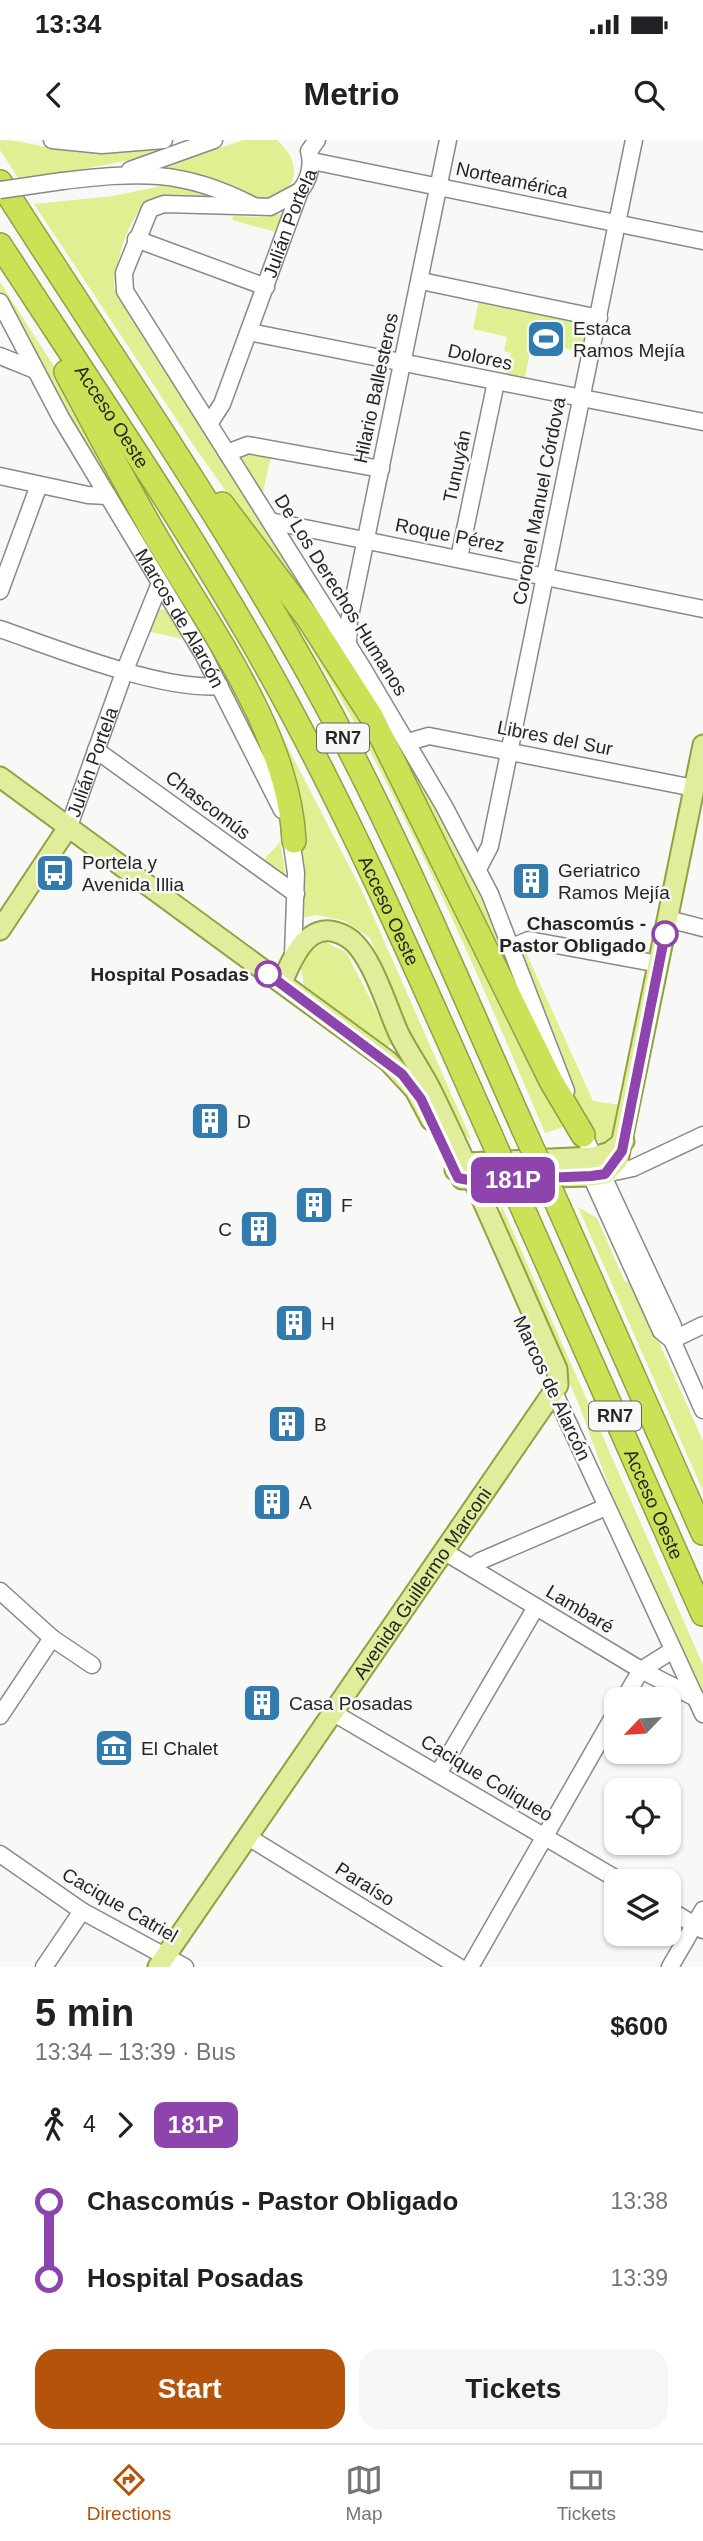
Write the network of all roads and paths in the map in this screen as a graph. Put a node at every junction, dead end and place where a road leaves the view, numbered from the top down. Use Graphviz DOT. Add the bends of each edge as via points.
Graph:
graph roads {
  1 [pos="52,140"];
  2 [pos="154,140"];
  3 [pos="164,140"];
  4 [pos="214,140"];
  5 [pos="448,140"];
  6 [pos="634,140"];
  7 [pos="309,148"];
  8 [pos="118,174"];
  9 [pos="0,182"];
  10 [pos="439,186"];
  11 [pos="0,190"];
  12 [pos="300,191"];
  13 [pos="257,208"];
  14 [pos="617,223"];
  15 [pos="136,239"];
  16 [pos="703,241"];
  17 [pos="0,245"];
  18 [pos="0,250"];
  19 [pos="421,281"];
  20 [pos="266,287"];
  21 [pos="0,302"];
  22 [pos="599,318"];
  23 [pos="249,332"];
  24 [pos="0,356"];
  25 [pos="403,361"];
  26 [pos="35,370"];
  27 [pos="121,371"];
  28 [pos="496,382"];
  29 [pos="581,398"];
  30 [pos="703,422"];
  31 [pos="209,424"];
  32 [pos="227,453"];
  33 [pos="381,469"];
  34 [pos="0,476"];
  35 [pos="39,485"];
  36 [pos="108,496"];
  37 [pos="270,521"];
  38 [pos="366,539"];
  39 [pos="459,558"];
  40 [pos="545,575"];
  41 [pos="160,583"];
  42 [pos="0,591"];
  43 [pos="703,609"];
  44 [pos="0,629"];
  45 [pos="348,645"];
  46 [pos="125,670"];
  47 [pos="220,686"];
  48 [pos="408,742"];
  49 [pos="703,745"];
  50 [pos="96,750"];
  51 [pos="509,750"];
  52 [pos="0,777"];
  53 [pos="695,788"];
  54 [pos="69,827"];
  55 [pos="294,841"];
  56 [pos="478,869"];
  57 [pos="296,894"];
  58 [pos="668,919"];
  59 [pos="703,928"];
  60 [pos="0,930"];
  61 [pos="512,947"];
  62 [pos="293,955"];
  63 [pos="659,964"];
  64 [pos="282,983"];
  65 [pos="583,1135"];
  66 [pos="703,1135"];
  67 [pos="596,1169"];
  68 [pos="463,1173"];
  69 [pos="703,1325"];
  70 [pos="672,1340"];
  71 [pos="557,1369"];
  72 [pos="554,1392"];
  73 [pos="703,1410"];
  74 [pos="606,1507"];
  75 [pos="703,1533"];
  76 [pos="445,1552"];
  77 [pos="472,1567"];
  78 [pos="0,1591"];
  79 [pos="536,1607"];
  80 [pos="703,1614"];
  81 [pos="52,1638"];
  82 [pos="673,1650"];
  83 [pos="92,1665"];
  84 [pos="640,1670"];
  85 [pos="631,1687"];
  86 [pos="696,1698"];
  87 [pos="332,1712"];
  88 [pos="703,1714"];
  89 [pos="0,1716"];
  90 [pos="604,1734"];
  91 [pos="438,1774"];
  92 [pos="248,1837"];
  93 [pos="544,1837"];
  94 [pos="5,1857"];
  95 [pos="604,1872"];
  96 [pos="0,1875"];
  97 [pos="703,1910"];
  98 [pos="82,1911"];
  99 [pos="681,1917"];
  100 [pos="699,1927"];
  101 [pos="162,1961"];
  102 [pos="44,1967"];
  103 [pos="185,1967"];
  104 [pos="459,1967"];
  105 [pos="470,1967"];
  106 [pos="670,1967"];
  1 -- 2 [label="street" via="102,145"];
  2 -- 3 [label="street"];
  4 -- 8 [label="street"];
  5 -- 10 [label="street, Hilario Ballesteros"];
  6 -- 14 [label="street, Coronel Manuel Córdova"];
  7 -- 10 [label="street, Norteamérica"];
  7 -- 12 [label="street, Julián Portela" via="306,181"];
  8 -- 11 [label="street, bridge"];
  8 -- 13 [label="street" via="201,182"];
  9 -- 27 [label="highway, Acceso Oeste / RN7"];
  10 -- 14 [label="street, Norteamérica"];
  10 -- 19 [label="street, Hilario Ballesteros"];
  12 -- 13 [label="street, De Los Derechos Humanos" via="281,203"];
  12 -- 20 [label="street, Julián Portela"];
  13 -- 15 [label="street, De Los Derechos Humanos" via="156,206 146,213"];
  14 -- 16 [label="street, Norteamérica"];
  14 -- 22 [label="street, Coronel Manuel Córdova"];
  15 -- 20 [label="street"];
  15 -- 31 [label="street, De Los Derechos Humanos" via="124,273 125,290"];
  17 -- 80 [label="highway, Acceso Oeste / RN7, bridge" via="176,518 278,687 363,850"];
  18 -- 55 [label="highway" via="270,741 286,788"];
  19 -- 22 [label="street"];
  19 -- 25 [label="street, Hilario Ballesteros"];
  20 -- 23 [label="street, Julián Portela"];
  21 -- 26 [label="street, Marcos de Alarcón"];
  22 -- 29 [label="street, Coronel Manuel Córdova"];
  23 -- 25 [label="street, Dolores"];
  23 -- 31 [label="street, Julián Portela" via="222,404"];
  24 -- 26 [label="street"];
  25 -- 28 [label="street, Dolores"];
  25 -- 33 [label="street, Hilario Ballesteros"];
  26 -- 36 [label="street, Marcos de Alarcón"];
  27 -- 65 [label="highway" via="293,596 371,716 551,1081"];
  27 -- 75 [label="highway, Acceso Oeste / RN7, bridge" via="225,533 329,710 390,830"];
  28 -- 29 [label="street, Dolores"];
  28 -- 39 [label="street, Tunuyán"];
  29 -- 30 [label="street, Dolores"];
  29 -- 40 [label="street, Coronel Manuel Córdova"];
  31 -- 32 [label="street, De Los Derechos Humanos"];
  32 -- 33 [label="street" via="248,445"];
  32 -- 37 [label="street, De Los Derechos Humanos"];
  33 -- 38 [label="street, Hilario Ballesteros"];
  34 -- 35 [label="street"];
  35 -- 36 [label="street"];
  35 -- 42 [label="street"];
  36 -- 41 [label="street, Marcos de Alarcón"];
  37 -- 38 [label="street, Roque Pérez"];
  37 -- 45 [label="street, De Los Derechos Humanos"];
  38 -- 39 [label="street, Roque Pérez"];
  38 -- 45 [label="street, Hilario Ballesteros"];
  39 -- 40 [label="street, Roque Pérez"];
  40 -- 43 [label="street, Roque Pérez"];
  40 -- 51 [label="street, Coronel Manuel Córdova"];
  41 -- 46 [label="street, Julián Portela"];
  41 -- 47 [label="street, Marcos de Alarcón"];
  44 -- 46 [label="street"];
  45 -- 48 [label="street, De Los Derechos Humanos"];
  46 -- 47 [label="street"];
  46 -- 50 [label="street, Julián Portela"];
  47 -- 55 [label="street, Marcos de Alarcón"];
  48 -- 51 [label="street, Libres del Sur" via="429,736"];
  48 -- 56 [label="street, De Los Derechos Humanos"];
  49 -- 53 [label="main road"];
  50 -- 54 [label="street, Julián Portela"];
  50 -- 57 [label="street, Chascomús"];
  51 -- 53 [label="street, Libres del Sur"];
  51 -- 56 [label="street, Coronel Manuel Córdova" via="489,846"];
  52 -- 54 [label="main road, Marcos de Alarcón"];
  53 -- 58 [label="main road"];
  54 -- 60 [label="main road, Julián Portela"];
  54 -- 64 [label="main road, Marcos de Alarcón"];
  55 -- 57 [label="street, Marcos de Alarcón"];
  56 -- 61 [label="street, De Los Derechos Humanos"];
  57 -- 62 [label="street, Marcos de Alarcón"];
  58 -- 59 [label="street"];
  58 -- 63 [label="main road"];
  61 -- 63 [label="street" via="529,940"];
  61 -- 65 [label="street, De Los Derechos Humanos"];
  62 -- 64 [label="main road, Marcos de Alarcón"];
  62 -- 68 [label="main road, Marcos de Alarcón" via="305,939 325,931 343,934 359,947"];
  63 -- 67 [label="main road" via="624,1142"];
  64 -- 68 [label="main road, Marcos de Alarcón" via="394,1067 421,1099"];
  65 -- 67 [label="street, De Los Derechos Humanos"];
  66 -- 67 [label="street" via="634,1168"];
  67 -- 68 [label="main road"];
  67 -- 70 [label="street, De Los Derechos Humanos" via="673,1326"];
  68 -- 71 [label="main road, Marcos de Alarcón"];
  68 -- 72 [label="main road, Marcos de Alarcón"];
  69 -- 70 [label="street"];
  70 -- 73 [label="street, De Los Derechos Humanos"];
  71 -- 72 [label="main road, Avenida Guillermo Marconi"];
  72 -- 74 [label="street, Marcos de Alarcón"];
  72 -- 76 [label="main road, Avenida Guillermo Marconi"];
  74 -- 77 [label="street"];
  74 -- 82 [label="street, Marcos de Alarcón"];
  76 -- 77 [label="street, Lambaré"];
  76 -- 87 [label="main road, Avenida Guillermo Marconi"];
  77 -- 79 [label="street, Lambaré"];
  78 -- 81 [label="street"];
  79 -- 84 [label="street, Lambaré"];
  79 -- 91 [label="street"];
  81 -- 83 [label="street"];
  81 -- 89 [label="street"];
  82 -- 84 [label="street"];
  82 -- 86 [label="street, Marcos de Alarcón"];
  84 -- 85 [label="street"];
  84 -- 86 [label="street, Lambaré"];
  86 -- 88 [label="street, Marcos de Alarcón"];
  87 -- 91 [label="street, Cacique Coliqueo"];
  87 -- 92 [label="main road, Avenida Guillermo Marconi"];
  90 -- 93 [label="street"];
  91 -- 93 [label="street, Cacique Coliqueo"];
  92 -- 101 [label="main road, Avenida Guillermo Marconi"];
  92 -- 104 [label="street, Paraíso"];
  93 -- 95 [label="street, Cacique Coliqueo"];
  93 -- 105 [label="street"];
  94 -- 96 [label="street"];
  94 -- 98 [label="street, Cacique Catriel"];
  97 -- 100 [label="street"];
  98 -- 101 [label="street, Cacique Catriel"];
  98 -- 102 [label="street"];
  99 -- 100 [label="street"];
  100 -- 106 [label="street"];
  101 -- 103 [label="street, Cacique Catriel"];
}
